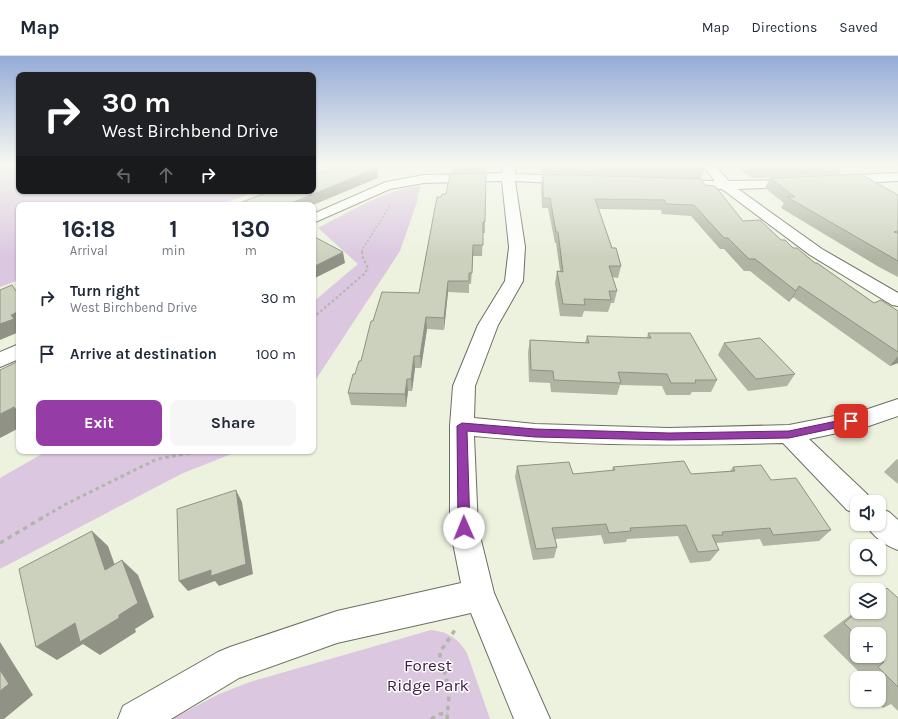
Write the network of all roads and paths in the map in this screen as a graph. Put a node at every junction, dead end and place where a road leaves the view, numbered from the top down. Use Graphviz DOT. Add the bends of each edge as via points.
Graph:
graph roads {
  1 [pos="364,196"];
  2 [pos="398,196"];
  3 [pos="511,196"];
  4 [pos="740,196"];
  5 [pos="316,218"];
  6 [pos="898,301"];
  7 [pos="316,315"];
  8 [pos="16,352"];
  9 [pos="0,360"];
  10 [pos="898,408"];
  11 [pos="462,426"];
  12 [pos="789,434"];
  13 [pos="185,454"];
  14 [pos="850,495"];
  15 [pos="886,527"];
  16 [pos="898,537"];
  17 [pos="0,543"];
  18 [pos="479,595"];
  19 [pos="448,713"];
  20 [pos="136,719"];
  21 [pos="431,719"];
  22 [pos="447,719"];
  23 [pos="532,719"];
  1 -- 5 [label="street"];
  2 -- 7 [label="path" via="385,210 362,250 368,268 364,274"];
  3 -- 11 [label="street" via="517,246 514,281 488,325 464,386"];
  4 -- 6 [label="street" via="816,252"];
  8 -- 9 [label="street"];
  10 -- 12 [label="street" via="866,418"];
  11 -- 12 [label="street" via="535,433 669,437"];
  11 -- 18 [label="street" via="464,528"];
  12 -- 14 [label="street"];
  13 -- 17 [label="path" via="157,459 130,471 66,504"];
  15 -- 16 [label="street"];
  18 -- 19 [label="path" via="440,652 440,661 450,694"];
  18 -- 20 [label="street" via="337,627 230,664"];
  18 -- 23 [label="street"];
  19 -- 21 [label="path"];
  19 -- 22 [label="path"];
}
